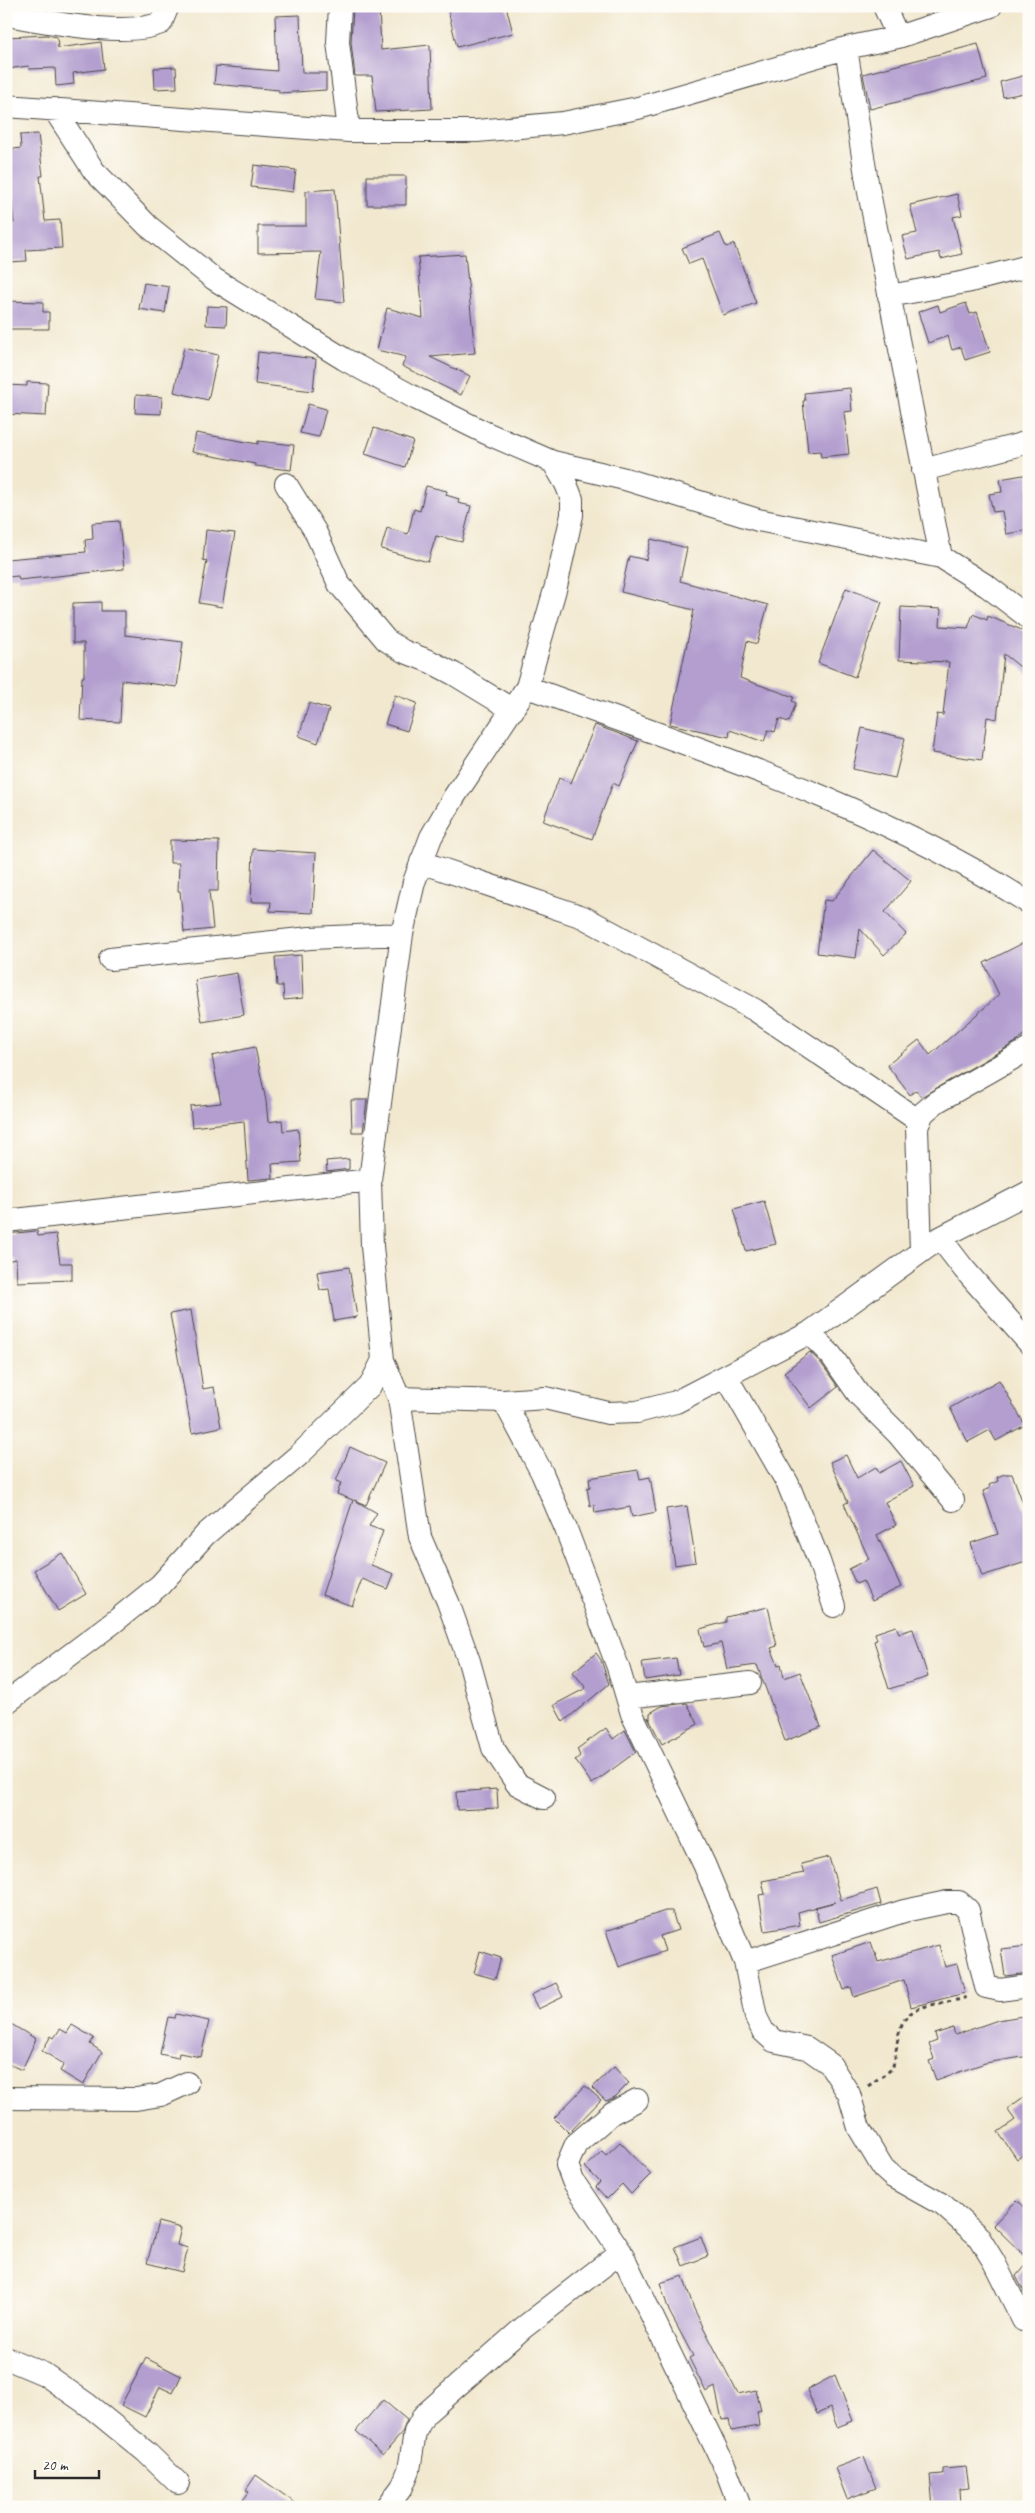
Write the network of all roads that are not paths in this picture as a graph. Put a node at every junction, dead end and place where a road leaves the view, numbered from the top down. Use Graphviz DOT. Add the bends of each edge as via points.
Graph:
graph roads {
  1 [pos="168,6"];
  2 [pos="340,6"];
  3 [pos="884,6"];
  4 [pos="991,6"];
  5 [pos="6,15"];
  6 [pos="898,37"];
  7 [pos="846,48"];
  8 [pos="6,106"];
  9 [pos="54,109"];
  10 [pos="349,131"];
  11 [pos="1029,266"];
  12 [pos="889,296"];
  13 [pos="1029,442"];
  14 [pos="553,462"];
  15 [pos="923,470"];
  16 [pos="286,484"];
  17 [pos="940,558"];
  18 [pos="1029,618"];
  19 [pos="527,688"];
  20 [pos="513,710"];
  21 [pos="421,862"];
  22 [pos="1029,904"];
  23 [pos="402,934"];
  24 [pos="110,959"];
  25 [pos="1029,1049"];
  26 [pos="920,1121"];
  27 [pos="370,1180"];
  28 [pos="1029,1192"];
  29 [pos="6,1221"];
  30 [pos="940,1238"];
  31 [pos="921,1251"];
  32 [pos="809,1333"];
  33 [pos="1029,1343"];
  34 [pos="383,1360"];
  35 [pos="726,1376"];
  36 [pos="399,1398"];
  37 [pos="504,1401"];
  38 [pos="953,1500"];
  39 [pos="834,1606"];
  40 [pos="750,1683"];
  41 [pos="626,1697"];
  42 [pos="6,1703"];
  43 [pos="544,1798"];
  44 [pos="746,1962"];
  45 [pos="1029,1986"];
  46 [pos="187,2083"];
  47 [pos="6,2098"];
  48 [pos="637,2100"];
  49 [pos="621,2252"];
  50 [pos="1023,2320"];
  51 [pos="6,2358"];
  52 [pos="178,2483"];
  53 [pos="387,2507"];
  54 [pos="740,2507"];
  1 -- 5 [label="street" via="161,23 151,27 117,28"];
  2 -- 10 [label="street" via="338,42"];
  3 -- 6 [label="street"];
  4 -- 6 [label="street"];
  6 -- 7 [label="street"];
  7 -- 10 [label="street" via="638,108 563,123 477,131"];
  7 -- 12 [label="street"];
  8 -- 9 [label="street"];
  9 -- 10 [label="street"];
  9 -- 14 [label="street" via="94,172 148,226 214,279 417,399 486,434"];
  11 -- 12 [label="street"];
  12 -- 15 [label="street"];
  13 -- 15 [label="street"];
  14 -- 17 [label="street" via="625,479 758,520"];
  14 -- 19 [label="street" via="572,499 572,515"];
  15 -- 17 [label="street"];
  16 -- 20 [label="street" via="315,530 339,584 386,640 454,674"];
  17 -- 18 [label="street" via="987,586"];
  19 -- 20 [label="street"];
  19 -- 22 [label="street" via="702,750 855,810 945,854"];
  20 -- 21 [label="street" via="454,797"];
  21 -- 23 [label="street"];
  21 -- 26 [label="street" via="583,917 756,1010"];
  23 -- 24 [label="street" via="310,938"];
  23 -- 27 [label="street"];
  25 -- 26 [label="street" via="936,1102 923,1113"];
  26 -- 31 [label="street" via="916,1152"];
  27 -- 29 [label="street"];
  27 -- 34 [label="street"];
  28 -- 30 [label="street"];
  30 -- 31 [label="street"];
  30 -- 33 [label="street"];
  31 -- 32 [label="street"];
  32 -- 35 [label="street"];
  32 -- 38 [label="street" via="831,1355 858,1395 898,1434"];
  34 -- 36 [label="street"];
  34 -- 42 [label="street" via="370,1386 299,1455 206,1534 160,1584"];
  35 -- 37 [label="street" via="676,1402 637,1412 608,1413 545,1398"];
  35 -- 39 [label="street" via="788,1484"];
  36 -- 37 [label="street"];
  36 -- 43 [label="street" via="420,1537 469,1661 494,1748 517,1784"];
  37 -- 41 [label="street" via="542,1473 566,1529"];
  40 -- 41 [label="street"];
  41 -- 44 [label="street"];
  44 -- 45 [label="street" via="904,1911 960,1902 968,1910 986,1987 1000,1990"];
  44 -- 50 [label="street" via="756,2017 763,2031 774,2041 807,2048 830,2064 849,2094 859,2128 883,2168 943,2205 978,2236"];
  46 -- 47 [label="street" via="161,2095 136,2100"];
  48 -- 49 [label="street" via="612,2113 576,2144 567,2165 573,2181"];
  49 -- 53 [label="street" via="523,2328 424,2415 415,2432 409,2470 402,2487"];
  49 -- 54 [label="street" via="725,2467"];
  51 -- 52 [label="street" via="44,2374 87,2404"];
}
